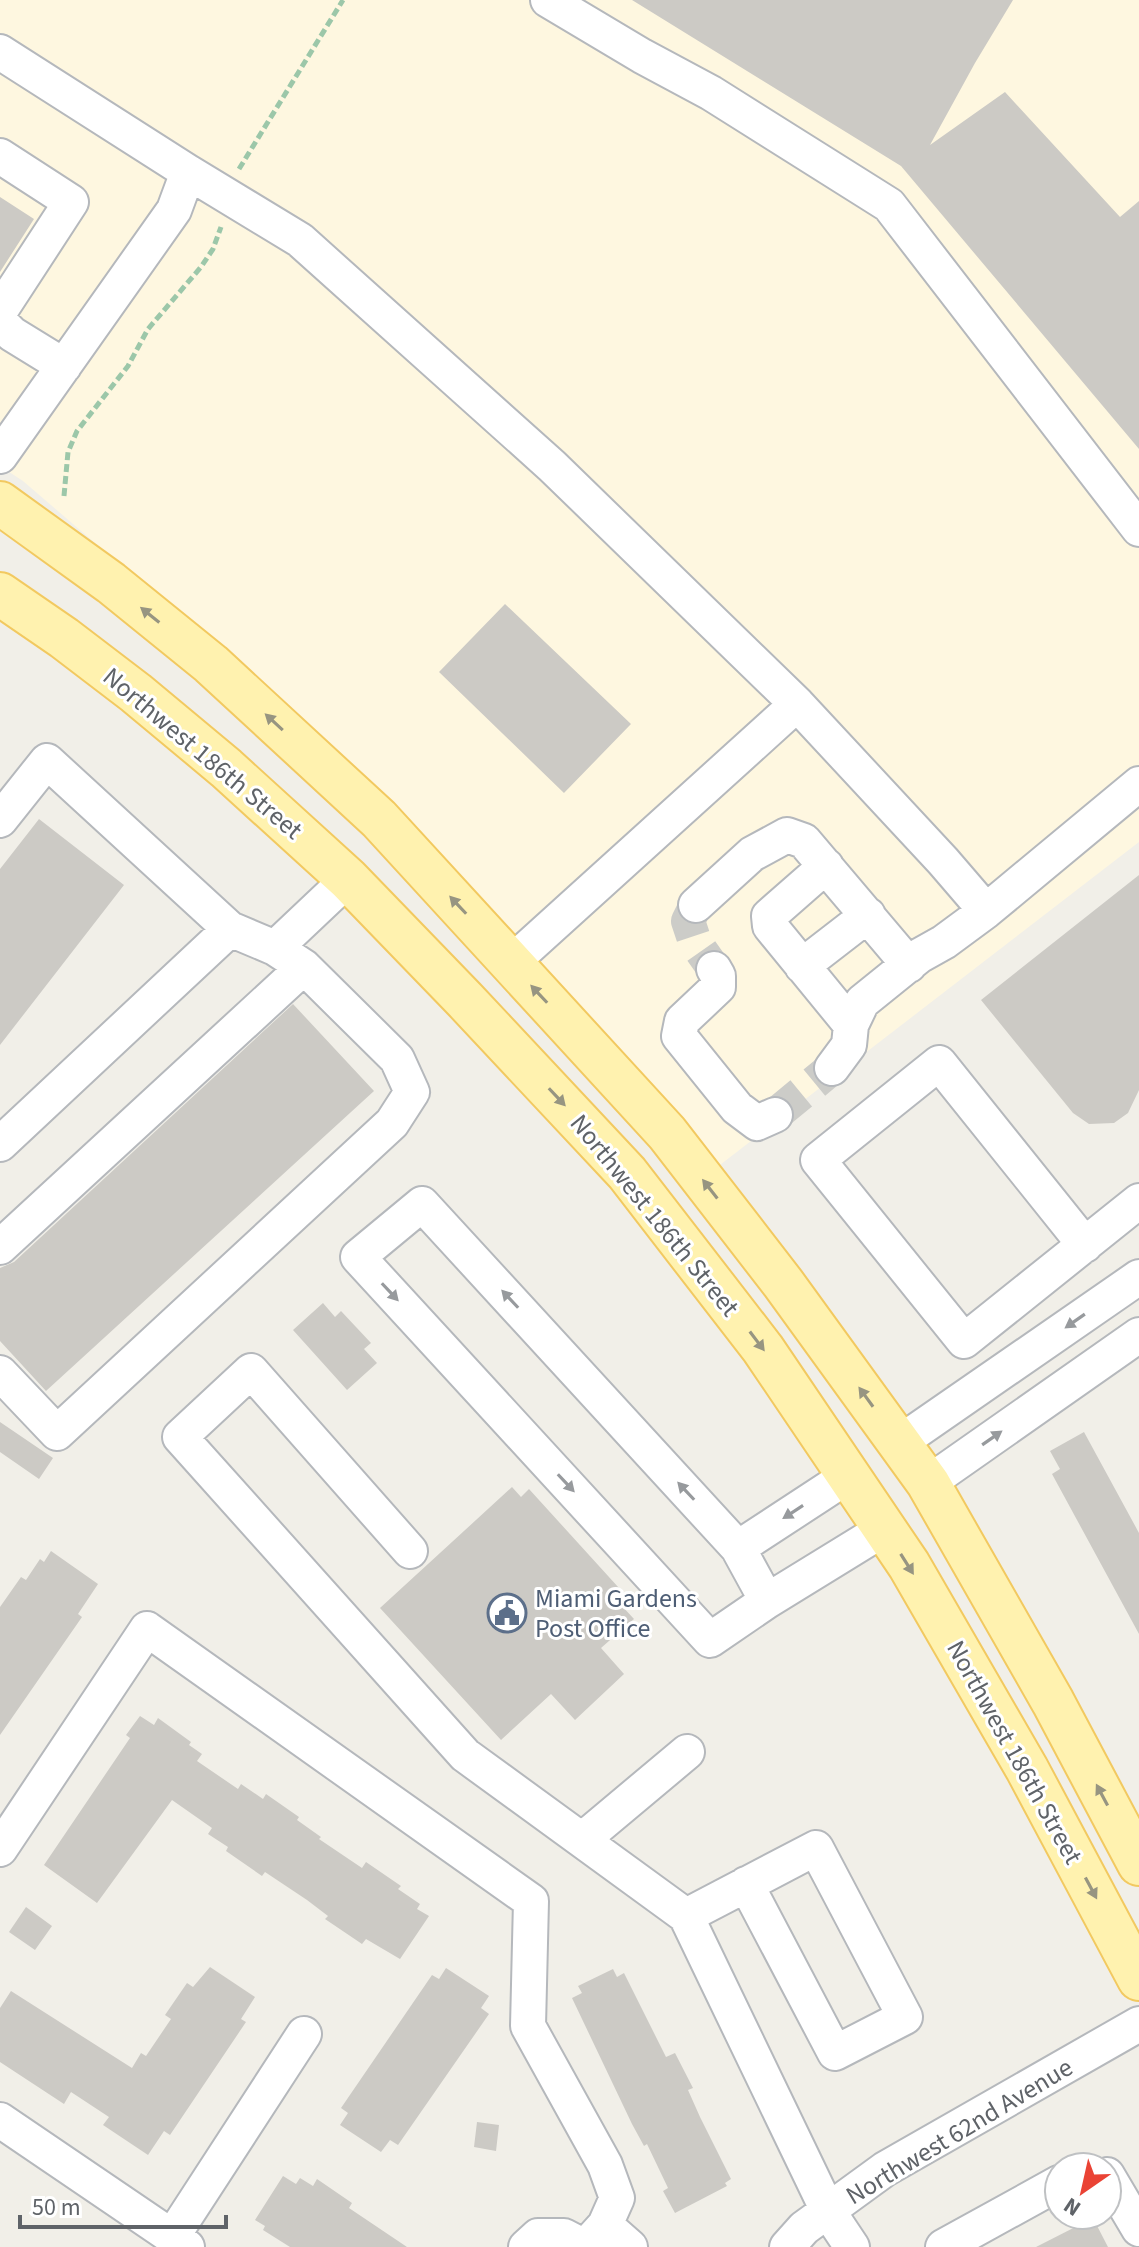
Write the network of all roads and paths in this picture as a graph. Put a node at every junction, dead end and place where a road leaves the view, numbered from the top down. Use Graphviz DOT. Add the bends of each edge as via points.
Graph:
graph roads {
  1 [pos="343,0"];
  2 [pos="548,0"];
  3 [pos="0,52"];
  4 [pos="0,156"];
  5 [pos="188,172"];
  6 [pos="226,212"];
  7 [pos="0,311"];
  8 [pos="0,322"];
  9 [pos="64,366"];
  10 [pos="0,456"];
  11 [pos="0,503"];
  12 [pos="1139,529"];
  13 [pos="0,594"];
  14 [pos="797,704"];
  15 [pos="226,768"];
  16 [pos="1139,784"];
  17 [pos="0,820"];
  18 [pos="826,866"];
  19 [pos="348,879"];
  20 [pos="696,905"];
  21 [pos="986,911"];
  22 [pos="868,915"];
  23 [pos="230,929"];
  24 [pos="275,948"];
  25 [pos="511,963"];
  26 [pos="909,965"];
  27 [pos="802,966"];
  28 [pos="304,967"];
  29 [pos="714,969"];
  30 [pos="851,1025"];
  31 [pos="832,1068"];
  32 [pos="775,1115"];
  33 [pos="0,1144"];
  34 [pos="1139,1201"];
  35 [pos="1085,1245"];
  36 [pos="0,1247"];
  37 [pos="1139,1277"];
  38 [pos="1139,1335"];
  39 [pos="0,1373"];
  40 [pos="810,1419"];
  41 [pos="899,1443"];
  42 [pos="848,1476"];
  43 [pos="928,1483"];
  44 [pos="884,1529"];
  45 [pos="957,1533"];
  46 [pos="738,1548"];
  47 [pos="410,1551"];
  48 [pos="767,1601"];
  49 [pos="687,1752"];
  50 [pos="582,1840"];
  51 [pos="1,1847"];
  52 [pos="1139,1864"];
  53 [pos="746,1884"];
  54 [pos="686,1916"];
  55 [pos="1139,1979"];
  56 [pos="1139,2024"];
  57 [pos="304,2034"];
  58 [pos="0,2120"];
  59 [pos="1043,2192"];
  60 [pos="1123,2202"];
  61 [pos="828,2211"];
  62 [pos="1139,2229"];
  63 [pos="592,2240"];
  64 [pos="179,2242"];
  65 [pos="526,2247"];
  66 [pos="630,2247"];
  67 [pos="787,2247"];
  68 [pos="852,2247"];
  69 [pos="943,2247"];
  1 -- 6 [label="path" via="237,173"];
  2 -- 12 [label="street" via="711,93 889,205"];
  3 -- 5 [label="street"];
  4 -- 7 [label="street" via="71,202"];
  5 -- 6 [label="street"];
  5 -- 9 [label="street" via="174,210"];
  6 -- 14 [label="street" via="300,240 552,466"];
  8 -- 9 [label="street"];
  9 -- 10 [label="street"];
  25 -- 11 [label="main road, one-way" via="379,819 211,664"];
  13 -- 15 [label="main road, Northwest 186th Street" via="136,693"];
  14 -- 21 [label="street"];
  14 -- 25 [label="street"];
  15 -- 19 [label="main road, Northwest 186th Street"];
  15 -- 25 [label="main road" via="271,776 473,972 493,977"];
  16 -- 21 [label="street"];
  17 -- 23 [label="street" via="47,761"];
  18 -- 20 [label="street" via="804,841 787,835 752,854"];
  18 -- 22 [label="street"];
  18 -- 27 [label="street" via="769,916 770,926"];
  19 -- 24 [label="street"];
  19 -- 40 [label="main road, Northwest 186th Street, one-way" via="627,1173 763,1349"];
  21 -- 26 [label="street"];
  22 -- 26 [label="street"];
  22 -- 27 [label="street"];
  23 -- 24 [label="street"];
  23 -- 33 [label="street"];
  24 -- 28 [label="street"];
  41 -- 25 [label="main road, one-way" via="667,1133"];
  26 -- 30 [label="street" via="862,1002"];
  27 -- 30 [label="street"];
  28 -- 36 [label="street"];
  28 -- 39 [label="street" via="397,1059 412,1092 392,1123 57,1433"];
  29 -- 32 [label="street" via="718,987 682,1021 679,1036 737,1108 757,1123"];
  30 -- 31 [label="street" via="849,1045"];
  34 -- 35 [label="street"];
  35 -- 35 [label="street" via="964,1341 818,1160 939,1063"];
  37 -- 41 [label="street, one-way"];
  43 -- 38 [label="street, one-way"];
  40 -- 42 [label="main road, Northwest 186th Street"];
  40 -- 43 [label="main road"];
  41 -- 43 [label="main road"];
  42 -- 44 [label="main road, Northwest 186th Street"];
  42 -- 45 [label="main road" via="879,1485"];
  42 -- 46 [label="street, one-way"];
  43 -- 45 [label="main road"];
  44 -- 48 [label="street"];
  44 -- 55 [label="main road, Northwest 186th Street, one-way" via="1027,1769"];
  52 -- 45 [label="main road, one-way"];
  46 -- 48 [label="street"];
  46 -- 48 [label="street, one-way" via="422,1204 358,1257 710,1640"];
  47 -- 50 [label="street" via="251,1371 180,1437 465,1755"];
  49 -- 50 [label="street"];
  50 -- 54 [label="street"];
  51 -- 63 [label="street" via="147,1629 531,1901 528,2026 605,2165 617,2198"];
  53 -- 53 [label="street" via="816,1848 905,2017 835,2053"];
  53 -- 54 [label="street"];
  54 -- 61 [label="street"];
  56 -- 61 [label="street, Northwest 62nd Avenue" via="885,2169"];
  57 -- 64 [label="street"];
  58 -- 64 [label="street"];
  59 -- 69 [label="street"];
  60 -- 62 [label="street"];
  61 -- 67 [label="street, Northwest 62nd Avenue"];
  61 -- 68 [label="street"];
  63 -- 65 [label="street" via="538,2236"];
  63 -- 66 [label="street"];
}
